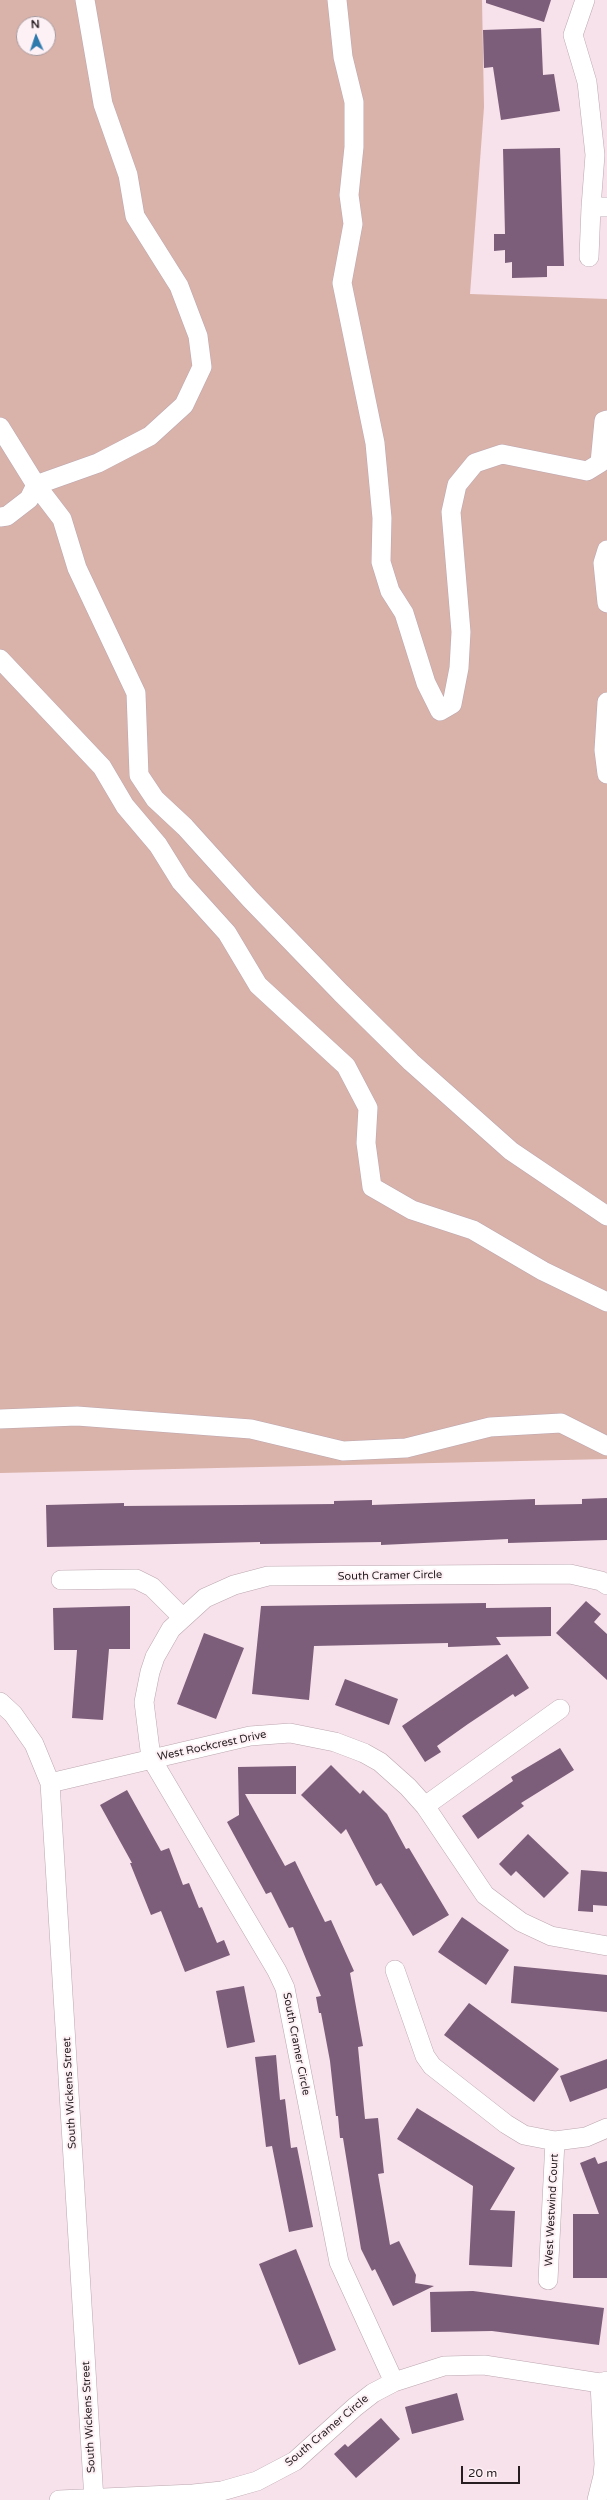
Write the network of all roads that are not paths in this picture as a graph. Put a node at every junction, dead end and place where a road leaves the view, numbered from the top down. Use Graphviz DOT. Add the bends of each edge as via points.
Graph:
graph roads {
  1 [pos="85,0"];
  2 [pos="338,0"];
  3 [pos="585,0"];
  4 [pos="599,207"];
  5 [pos="589,257"];
  6 [pos="607,420"];
  7 [pos="0,427"];
  8 [pos="36,485"];
  9 [pos="0,517"];
  10 [pos="607,550"];
  11 [pos="607,603"];
  12 [pos="0,659"];
  13 [pos="607,702"];
  14 [pos="607,774"];
  15 [pos="607,1216"];
  16 [pos="607,1302"];
  17 [pos="0,1419"];
  18 [pos="607,1446"];
  19 [pos="61,1580"];
  20 [pos="607,1585"];
  21 [pos="182,1617"];
  22 [pos="0,1702"];
  23 [pos="560,1708"];
  24 [pos="151,1758"];
  25 [pos="50,1783"];
  26 [pos="425,1806"];
  27 [pos="607,1946"];
  28 [pos="395,1970"];
  29 [pos="607,2128"];
  30 [pos="555,2141"];
  31 [pos="548,2280"];
  32 [pos="394,2382"];
  33 [pos="603,2382"];
  34 [pos="59,2500"];
  35 [pos="94,2500"];
  36 [pos="597,2500"];
  1 -- 8 [label="street" via="103,104 128,175 135,216 179,286 198,336 202,367 184,405 150,436 98,463"];
  2 -- 6 [label="street" via="343,57 354,102 354,147 349,195 353,224 342,283 375,443 382,518 381,562 390,591 404,613 426,683 440,711 452,704 459,668 461,632 451,512 457,485 475,463 502,454 587,471 600,463 604,421"];
  3 -- 4 [label="street" via="573,35 586,82"];
  4 -- 5 [label="street"];
  7 -- 8 [label="street"];
  8 -- 9 [label="street" via="29,499 7,516"];
  8 -- 15 [label="street" via="62,519 77,568 136,693 139,775 155,799 185,827 341,993 411,1062 511,1151"];
  10 -- 11 [label="street" via="603,563"];
  12 -- 16 [label="street" via="102,767 125,806 158,845 182,882 227,933 258,985 346,1066 368,1108 366,1143 372,1187 412,1210 473,1230 543,1271"];
  13 -- 14 [label="street" via="604,750"];
  17 -- 18 [label="street" via="77,1416 251,1429 343,1451 406,1448 490,1426 561,1423"];
  19 -- 21 [label="street" via="136,1579 152,1587"];
  20 -- 21 [label="street, South Cramer Circle" via="570,1574 268,1576 234,1585 205,1598"];
  21 -- 24 [label="street, South Cramer Circle" via="162,1644 146,1686 145,1723"];
  22 -- 25 [label="street, South Wickens Street" via="13,1714 34,1744"];
  23 -- 26 [label="street"];
  24 -- 25 [label="street, West Rockcrest Drive"];
  24 -- 26 [label="street, West Rockcrest Drive" via="250,1736 290,1733 307,1735 349,1746 380,1762"];
  24 -- 32 [label="street, South Cramer Circle" via="285,1988 339,2262"];
  25 -- 35 [label="street, South Wickens Street"];
  26 -- 27 [label="street, West Rockcrest Drive" via="485,1895 521,1922 541,1931 566,1940"];
  28 -- 30 [label="street, West Westwind Court" via="425,2056 432,2066 518,2131"];
  29 -- 30 [label="street, West Westwind Court" via="586,2137"];
  30 -- 31 [label="street, West Westwind Court"];
  32 -- 33 [label="street, South Cramer Circle" via="426,2370 464,2364"];
  32 -- 35 [label="street, South Cramer Circle" via="355,2407 295,2461 257,2481 222,2491"];
  33 -- 36 [label="street" via="604,2464"];
  34 -- 35 [label="street, South Cramer Circle"];
}
